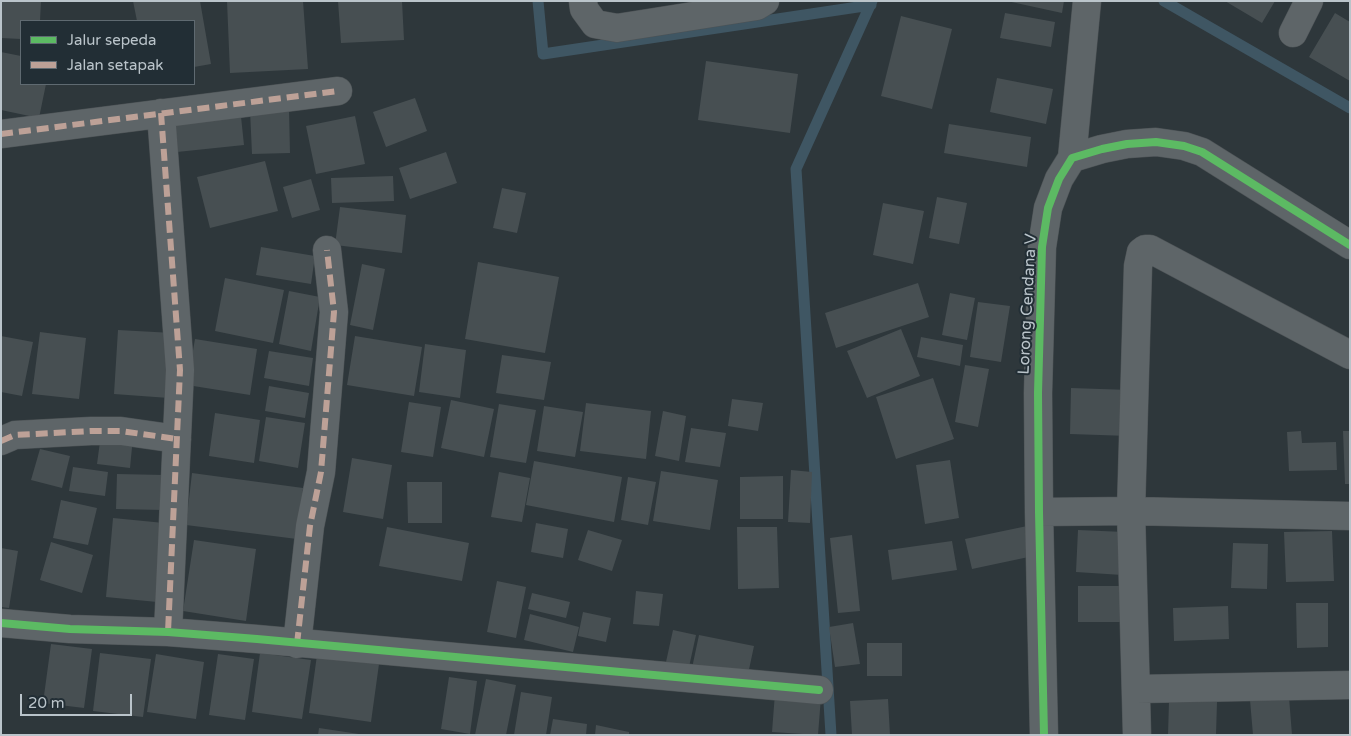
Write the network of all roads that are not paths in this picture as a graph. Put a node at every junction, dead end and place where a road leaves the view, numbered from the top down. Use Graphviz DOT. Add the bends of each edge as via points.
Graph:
graph roads {
  1 [pos="583,1"];
  2 [pos="765,1"];
  3 [pos="1086,1"];
  4 [pos="1309,1"];
  5 [pos="1293,33"];
  6 [pos="338,91"];
  7 [pos="161,114"];
  8 [pos="1,134"];
  9 [pos="1072,158"];
  10 [pos="1350,245"];
  11 [pos="327,250"];
  12 [pos="1350,355"];
  13 [pos="177,439"];
  14 [pos="1,441"];
  15 [pos="1131,511"];
  16 [pos="1039,512"];
  17 [pos="1350,516"];
  18 [pos="1,623"];
  19 [pos="168,632"];
  20 [pos="297,644"];
  21 [pos="1350,685"];
  22 [pos="1137,689"];
  23 [pos="819,690"];
  24 [pos="1044,735"];
  25 [pos="1137,735"];
  1 -- 2 [label="street" via="584,9 595,24 617,28 757,6"];
  3 -- 9 [label="street"];
  4 -- 5 [label="street"];
  6 -- 7 [label="street"];
  7 -- 8 [label="street"];
  7 -- 13 [label="street" via="180,370"];
  9 -- 10 [label="street" via="1127,144 1156,142 1184,146 1202,152"];
  9 -- 16 [label="street, Lorong Cendana V" via="1059,179 1048,208 1042,247"];
  11 -- 20 [label="street" via="334,312 320,472 310,526"];
  12 -- 15 [label="street" via="1145,249 1141,252 1138,266"];
  13 -- 14 [label="street" via="121,431 91,431 15,436"];
  13 -- 19 [label="street"];
  15 -- 16 [label="street"];
  15 -- 17 [label="street"];
  15 -- 22 [label="street"];
  16 -- 24 [label="street, Lorong Cendana V"];
  18 -- 19 [label="street"];
  19 -- 20 [label="street"];
  20 -- 23 [label="street"];
  21 -- 22 [label="street"];
  22 -- 25 [label="street"];
}
